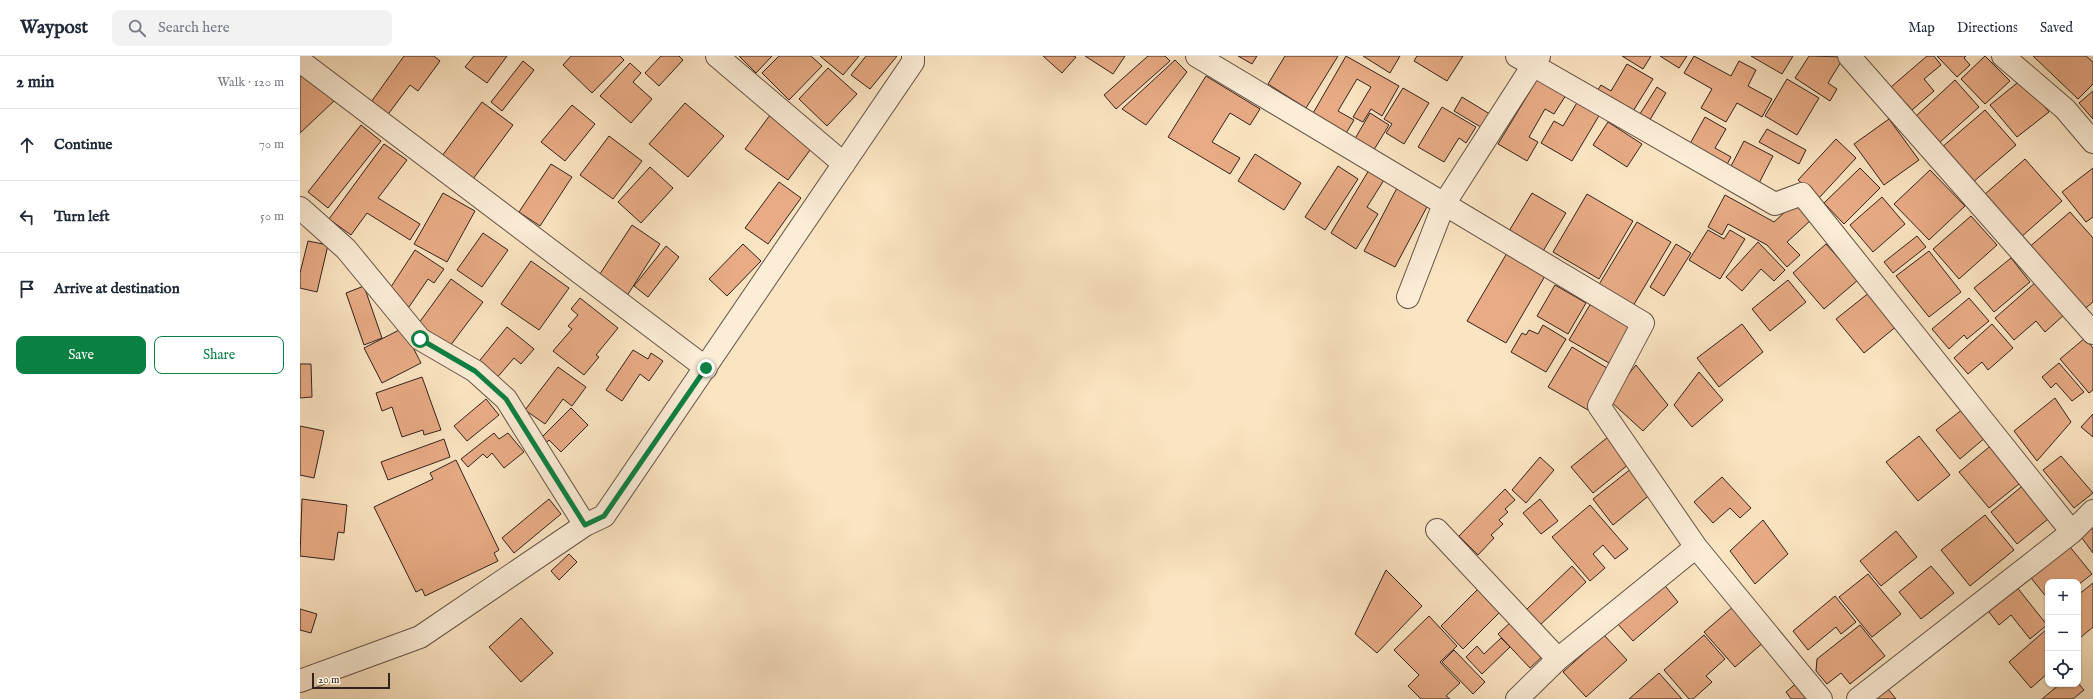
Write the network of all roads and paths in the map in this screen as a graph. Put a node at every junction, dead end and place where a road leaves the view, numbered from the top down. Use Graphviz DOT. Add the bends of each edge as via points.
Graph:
graph roads {
  1 [pos="717,56"];
  2 [pos="914,56"];
  3 [pos="1197,56"];
  4 [pos="1849,56"];
  5 [pos="2003,56"];
  6 [pos="1530,59"];
  7 [pos="300,60"];
  8 [pos="2093,142"];
  9 [pos="844,164"];
  10 [pos="1444,204"];
  11 [pos="300,208"];
  12 [pos="1408,297"];
  13 [pos="2093,333"];
  14 [pos="706,368"];
  15 [pos="2093,511"];
  16 [pos="585,525"];
  17 [pos="1437,530"];
  18 [pos="2072,532"];
  19 [pos="1696,547"];
  20 [pos="1558,659"];
  21 [pos="300,681"];
  22 [pos="1517,699"];
  23 [pos="1821,699"];
  24 [pos="1858,699"];
  1 -- 9 [label="street"];
  2 -- 9 [label="street" via="913,62"];
  3 -- 10 [label="street"];
  4 -- 13 [label="street"];
  5 -- 8 [label="street" via="2065,109"];
  6 -- 10 [label="street"];
  6 -- 18 [label="street" via="1775,204 1802,194"];
  7 -- 14 [label="street"];
  9 -- 14 [label="street"];
  10 -- 12 [label="street"];
  10 -- 19 [label="street" via="1643,323 1599,406"];
  11 -- 16 [label="street" via="346,249 420,339 475,371 506,399"];
  14 -- 16 [label="street" via="604,516"];
  15 -- 18 [label="street"];
  16 -- 21 [label="street" via="420,638"];
  17 -- 20 [label="street"];
  18 -- 24 [label="street"];
  19 -- 20 [label="street"];
  19 -- 23 [label="street"];
  20 -- 22 [label="street"];
}
